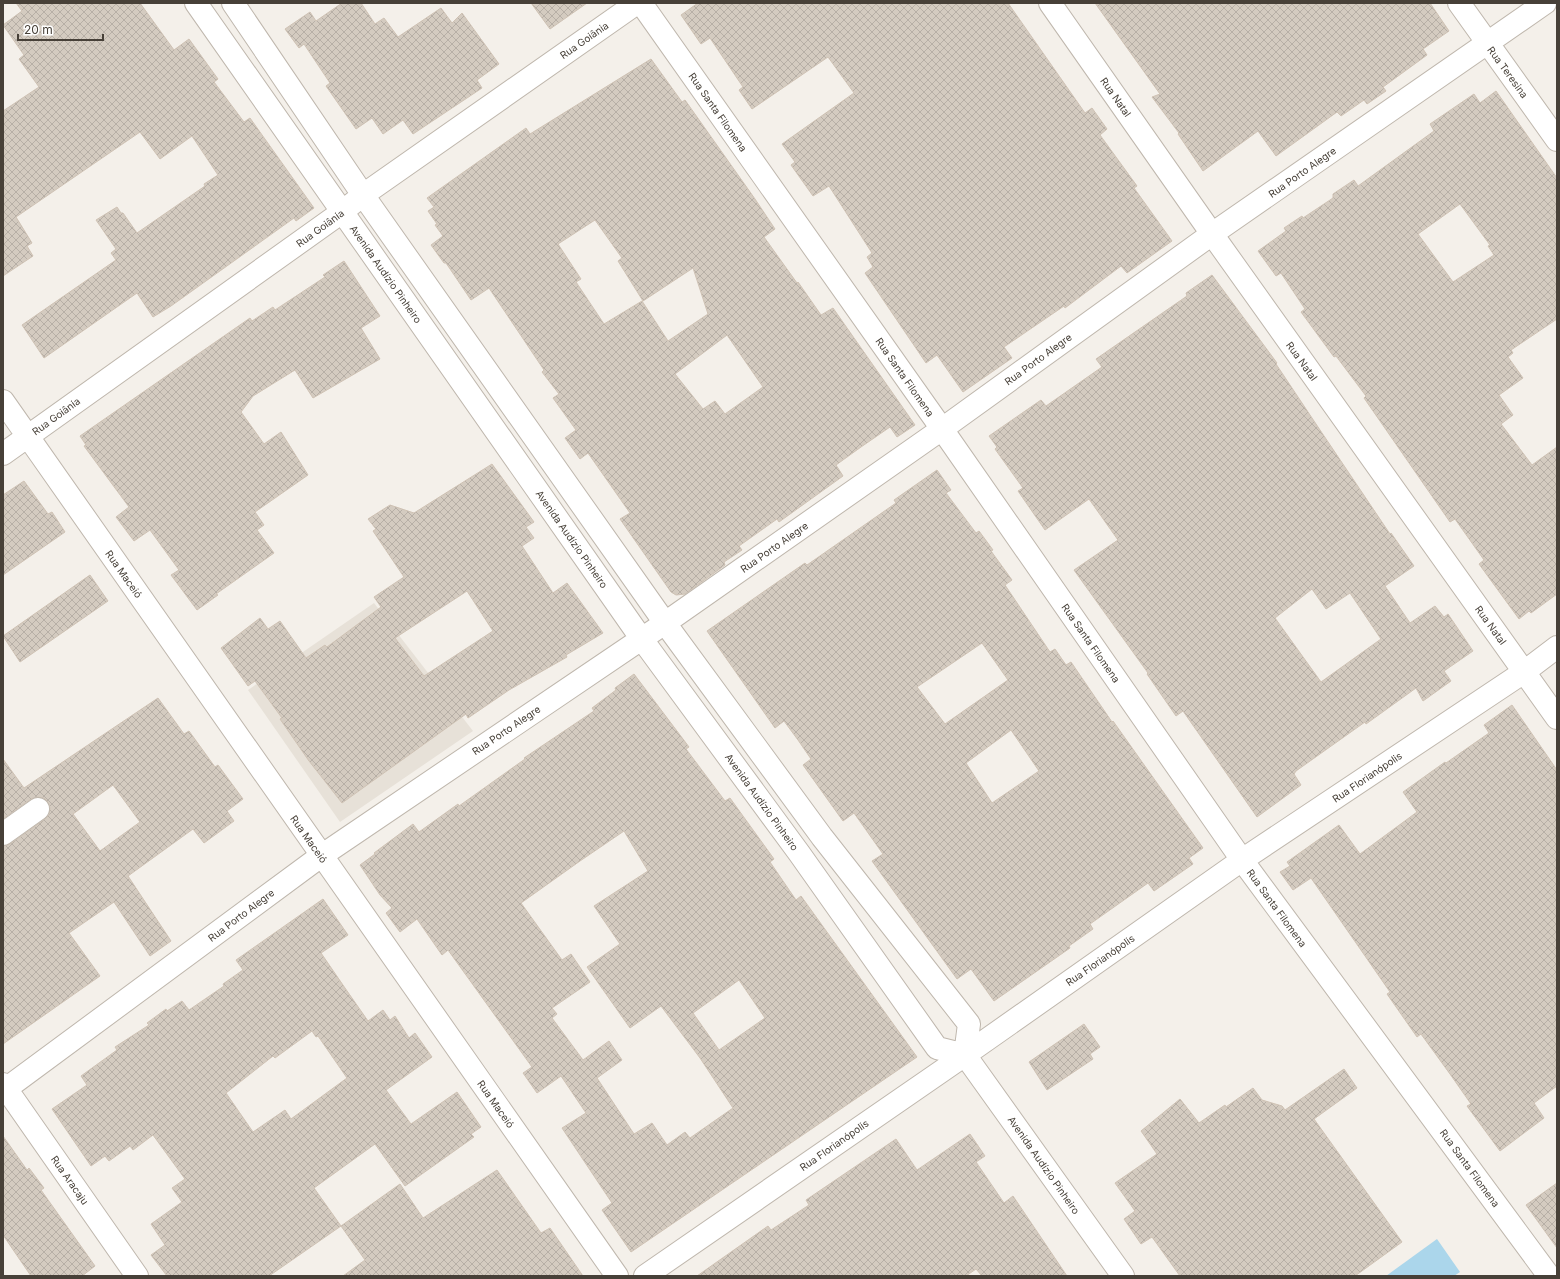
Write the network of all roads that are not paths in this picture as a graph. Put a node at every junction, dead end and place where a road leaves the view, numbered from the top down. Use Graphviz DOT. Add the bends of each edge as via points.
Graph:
graph roads {
  1 [pos="196,3"];
  2 [pos="233,3"];
  3 [pos="637,3"];
  4 [pos="641,3"];
  5 [pos="1050,3"];
  6 [pos="1459,3"];
  7 [pos="1545,3"];
  8 [pos="255,36"];
  9 [pos="1488,43"];
  10 [pos="229,51"];
  11 [pos="1557,140"];
  12 [pos="363,195"];
  13 [pos="342,212"];
  14 [pos="1212,234"];
  15 [pos="466,340"];
  16 [pos="443,356"];
  17 [pos="3,401"];
  18 [pos="942,429"];
  19 [pos="28,437"];
  20 [pos="3,454"];
  21 [pos="665,623"];
  22 [pos="641,638"];
  23 [pos="1557,647"];
  24 [pos="1524,672"];
  25 [pos="1557,718"];
  26 [pos="766,759"];
  27 [pos="742,776"];
  28 [pos="38,809"];
  29 [pos="3,834"];
  30 [pos="822,837"];
  31 [pos="799,853"];
  32 [pos="321,856"];
  33 [pos="1242,860"];
  34 [pos="965,1055"];
  35 [pos="4,1088"];
  36 [pos="137,1276"];
  37 [pos="617,1276"];
  38 [pos="645,1276"];
  39 [pos="1123,1276"];
  40 [pos="1549,1276"];
  1 -- 10 [label="street, Avenida Audízio Pinheiro"];
  2 -- 8 [label="street"];
  3 -- 12 [label="street, Rua Goiânia"];
  4 -- 18 [label="street, Rua Santa Filomena"];
  5 -- 14 [label="street, Rua Natal"];
  6 -- 9 [label="street, Rua Teresina"];
  7 -- 9 [label="street, Rua Porto Alegre"];
  8 -- 10 [label="street"];
  8 -- 12 [label="street"];
  9 -- 11 [label="street, Rua Teresina"];
  9 -- 14 [label="street, Rua Porto Alegre"];
  10 -- 13 [label="street, Avenida Audízio Pinheiro"];
  12 -- 13 [label="street, Rua Goiânia"];
  12 -- 15 [label="street"];
  13 -- 16 [label="street, Avenida Audízio Pinheiro"];
  13 -- 19 [label="street, Rua Goiânia"];
  14 -- 18 [label="street, Rua Porto Alegre"];
  14 -- 24 [label="street, Rua Natal"];
  15 -- 16 [label="street"];
  15 -- 21 [label="street"];
  16 -- 22 [label="street, Avenida Audízio Pinheiro"];
  17 -- 19 [label="street, Rua Maceió"];
  18 -- 21 [label="street, Rua Porto Alegre"];
  18 -- 33 [label="street, Rua Santa Filomena"];
  19 -- 20 [label="street, Rua Goiânia"];
  19 -- 32 [label="street, Rua Maceió"];
  21 -- 22 [label="street, Rua Porto Alegre"];
  21 -- 26 [label="street"];
  22 -- 27 [label="street, Avenida Audízio Pinheiro"];
  22 -- 32 [label="street, Rua Porto Alegre"];
  23 -- 24 [label="street, Rua Florianópolis"];
  24 -- 25 [label="street, Rua Natal"];
  24 -- 33 [label="street, Rua Florianópolis"];
  26 -- 27 [label="street"];
  26 -- 30 [label="street"];
  27 -- 31 [label="street, Avenida Audízio Pinheiro"];
  28 -- 29 [label="street"];
  30 -- 31 [label="street"];
  30 -- 34 [label="street" via="968,1024"];
  31 -- 34 [label="street, Avenida Audízio Pinheiro" via="937,1048"];
  32 -- 35 [label="street, Rua Porto Alegre"];
  32 -- 37 [label="street, Rua Maceió"];
  33 -- 34 [label="street, Rua Florianópolis"];
  33 -- 40 [label="street, Rua Santa Filomena"];
  34 -- 38 [label="street, Rua Florianópolis"];
  34 -- 39 [label="street, Avenida Audízio Pinheiro"];
  35 -- 36 [label="street, Rua Aracaju"];
}
